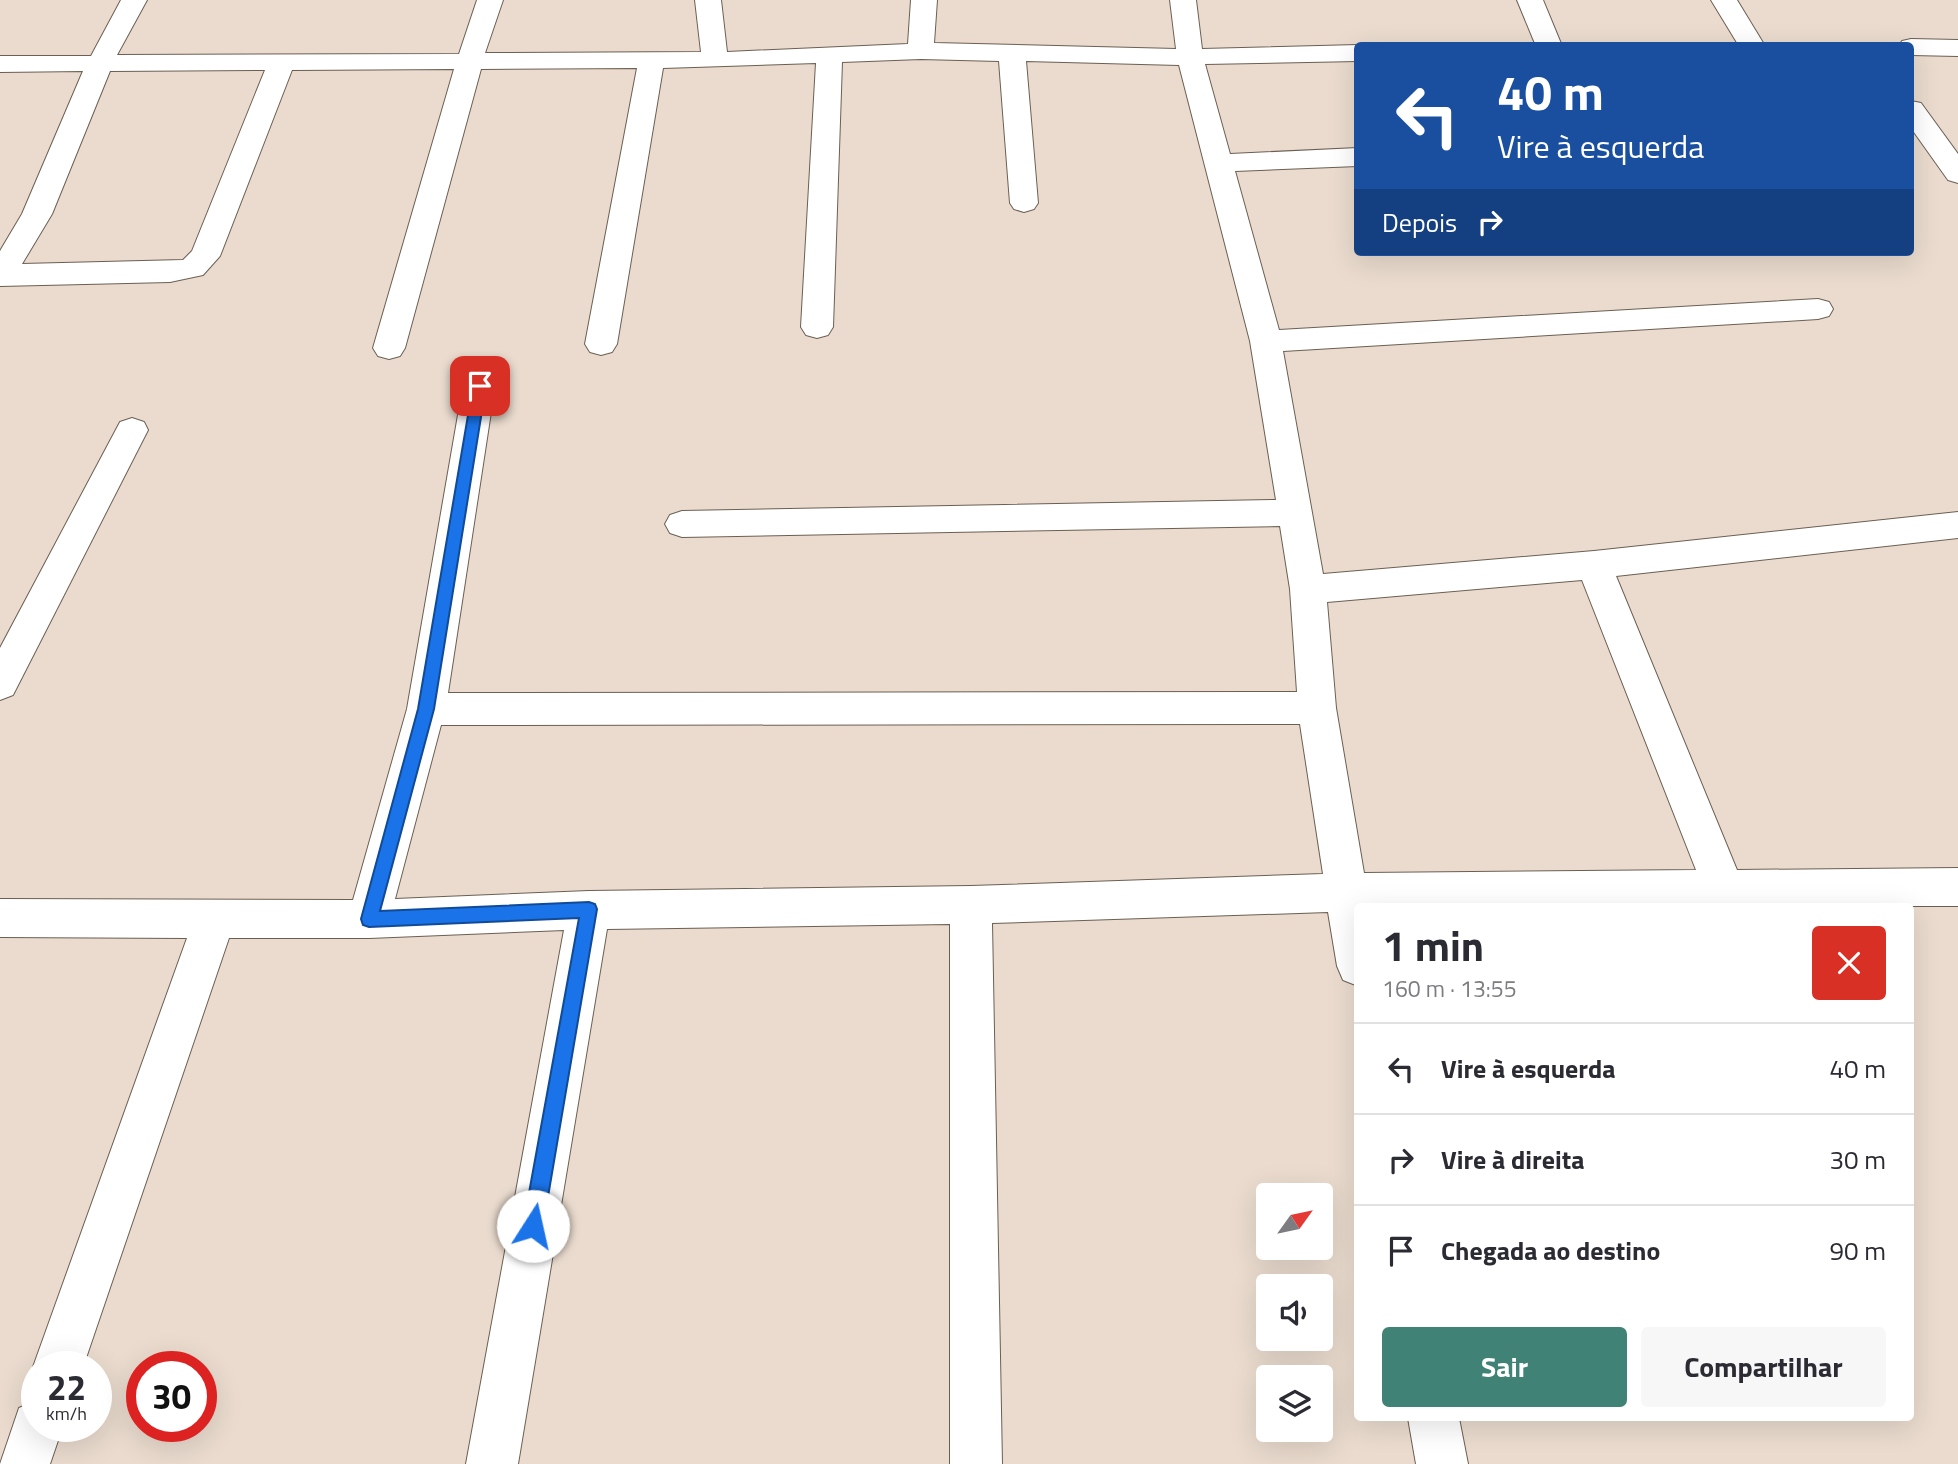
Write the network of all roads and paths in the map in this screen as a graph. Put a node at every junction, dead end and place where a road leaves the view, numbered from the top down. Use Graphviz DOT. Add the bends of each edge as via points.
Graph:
graph roads {
  1 [pos="134,0"];
  2 [pos="490,0"];
  3 [pos="708,0"];
  4 [pos="924,0"];
  5 [pos="1183,0"];
  6 [pos="1530,0"];
  7 [pos="1724,0"];
  8 [pos="1547,42"];
  9 [pos="1750,42"];
  10 [pos="1914,47"];
  11 [pos="1958,48"];
  12 [pos="921,51"];
  13 [pos="1354,53"];
  14 [pos="1012,54"];
  15 [pos="829,55"];
  16 [pos="1190,57"];
  17 [pos="470,60"];
  18 [pos="715,60"];
  19 [pos="282,61"];
  20 [pos="651,61"];
  21 [pos="100,63"];
  22 [pos="0,64"];
  23 [pos="1914,113"];
  24 [pos="1354,157"];
  25 [pos="1220,163"];
  26 [pos="1958,174"];
  27 [pos="1024,203"];
  28 [pos="1,275"];
  29 [pos="1818,309"];
  30 [pos="817,327"];
  31 [pos="1266,341"];
  32 [pos="601,344"];
  33 [pos="389,348"];
  34 [pos="480,386"];
  35 [pos="132,430"];
  36 [pos="1296,513"];
  37 [pos="682,524"];
  38 [pos="1958,525"];
  39 [pos="1594,565"];
  40 [pos="1308,589"];
  41 [pos="0,684"];
  42 [pos="1317,708"];
  43 [pos="426,709"];
  44 [pos="1958,887"];
  45 [pos="1724,889"];
  46 [pos="1346,892"];
  47 [pos="971,905"];
  48 [pos="589,909"];
  49 [pos="0,918"];
  50 [pos="215,919"];
  51 [pos="369,919"];
  52 [pos="1354,941"];
  53 [pos="64,1351"];
  54 [pos="1435,1421"];
  55 [pos="32,1442"];
  56 [pos="24,1464"];
  57 [pos="492,1464"];
  58 [pos="976,1464"];
  59 [pos="1442,1464"];
  1 -- 21 [label="street"];
  2 -- 17 [label="street"];
  3 -- 18 [label="street"];
  4 -- 12 [label="street"];
  5 -- 16 [label="street"];
  6 -- 8 [label="street"];
  7 -- 9 [label="street"];
  10 -- 11 [label="street"];
  12 -- 14 [label="street"];
  12 -- 15 [label="street"];
  13 -- 16 [label="street"];
  14 -- 16 [label="street"];
  14 -- 27 [label="street"];
  15 -- 18 [label="street"];
  15 -- 30 [label="street"];
  16 -- 25 [label="street"];
  17 -- 19 [label="street"];
  17 -- 20 [label="street"];
  17 -- 33 [label="street"];
  18 -- 20 [label="street"];
  19 -- 21 [label="street"];
  19 -- 28 [label="street" via="205,256 192,268"];
  20 -- 32 [label="street"];
  21 -- 22 [label="street"];
  21 -- 28 [label="street" via="37,214"];
  23 -- 26 [label="street"];
  24 -- 25 [label="street"];
  25 -- 31 [label="street"];
  29 -- 31 [label="street"];
  31 -- 36 [label="street"];
  34 -- 43 [label="street"];
  35 -- 41 [label="street"];
  36 -- 37 [label="street"];
  36 -- 40 [label="street"];
  38 -- 39 [label="street"];
  39 -- 40 [label="street"];
  39 -- 45 [label="street"];
  40 -- 42 [label="street"];
  42 -- 43 [label="street"];
  42 -- 46 [label="street"];
  43 -- 51 [label="street"];
  44 -- 45 [label="street"];
  45 -- 46 [label="street"];
  46 -- 47 [label="street"];
  46 -- 52 [label="street"];
  47 -- 48 [label="street"];
  47 -- 58 [label="street"];
  48 -- 51 [label="street"];
  48 -- 57 [label="street"];
  49 -- 50 [label="street"];
  50 -- 51 [label="street"];
  50 -- 53 [label="street"];
  54 -- 59 [label="street"];
  55 -- 56 [label="street"];
}
